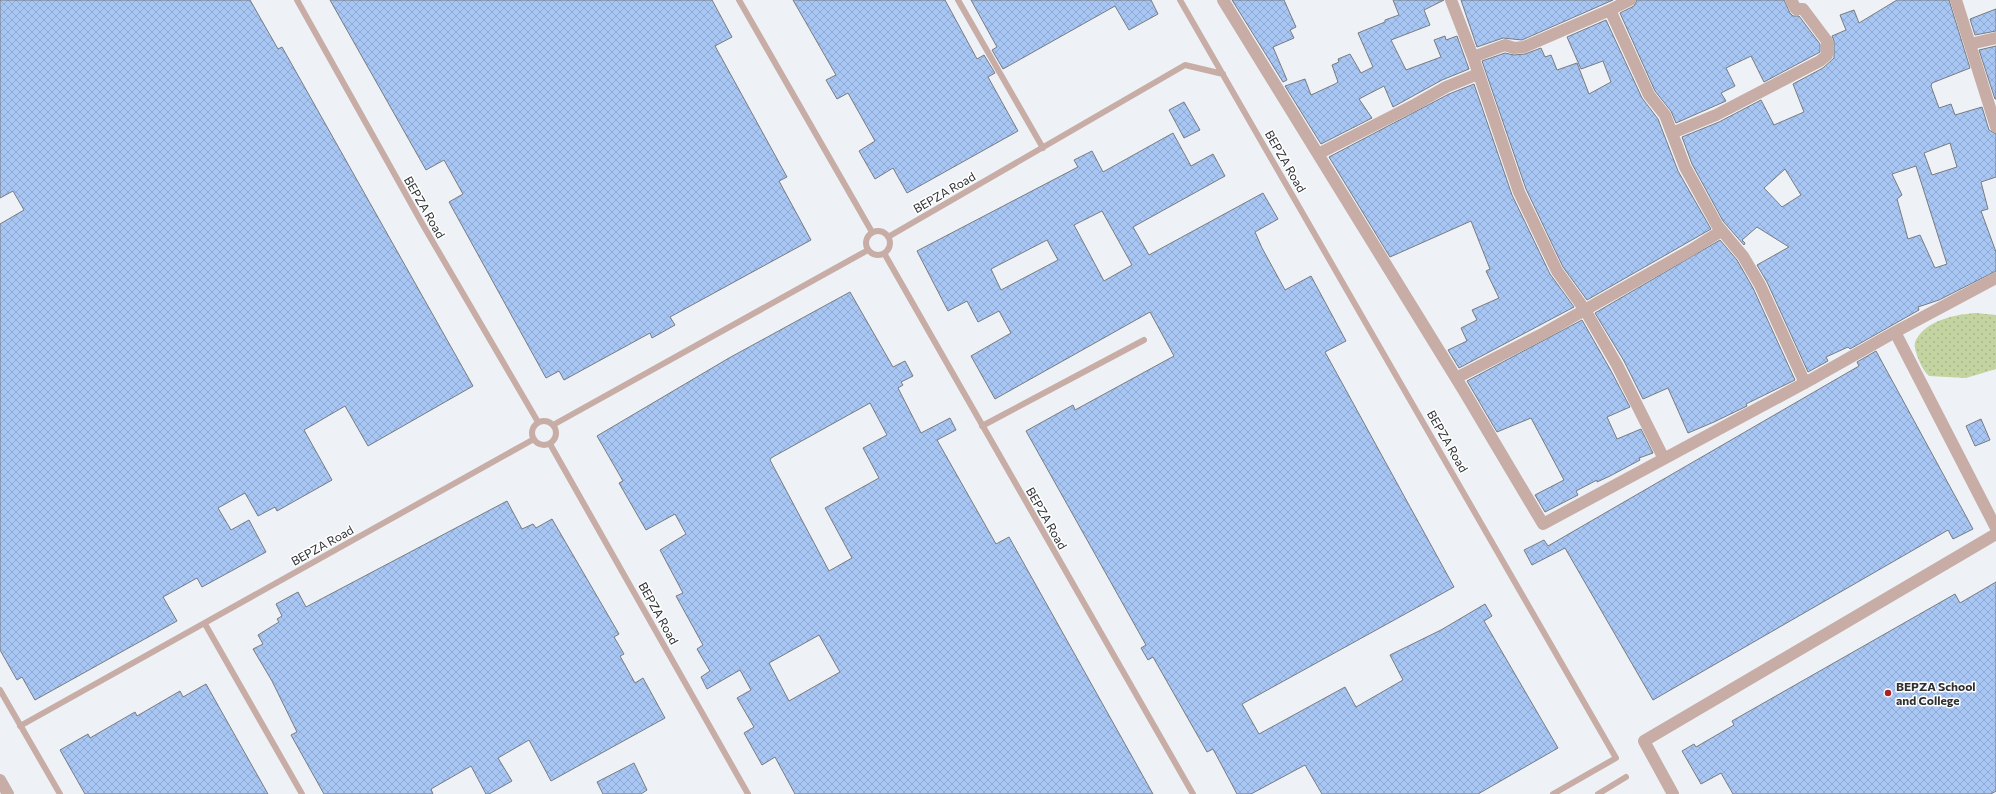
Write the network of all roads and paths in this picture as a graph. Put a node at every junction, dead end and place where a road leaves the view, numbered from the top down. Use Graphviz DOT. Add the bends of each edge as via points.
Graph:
graph roads {
  1 [pos="297,0"];
  2 [pos="739,0"];
  3 [pos="958,0"];
  4 [pos="1180,0"];
  5 [pos="1223,0"];
  6 [pos="1451,0"];
  7 [pos="1630,0"];
  8 [pos="1791,0"];
  9 [pos="1956,0"];
  10 [pos="1610,10"];
  11 [pos="1996,38"];
  12 [pos="1970,44"];
  13 [pos="1473,57"];
  14 [pos="1223,74"];
  15 [pos="1478,74"];
  16 [pos="1996,128"];
  17 [pos="1672,133"];
  18 [pos="1043,148"];
  19 [pos="1318,154"];
  20 [pos="1721,231"];
  21 [pos="872,232"];
  22 [pos="888,237"];
  23 [pos="868,250"];
  24 [pos="884,253"];
  25 [pos="1996,278"];
  26 [pos="1585,310"];
  27 [pos="1895,332"];
  28 [pos="1144,340"];
  29 [pos="1456,378"];
  30 [pos="1805,383"];
  31 [pos="538,422"];
  32 [pos="553,425"];
  33 [pos="982,426"];
  34 [pos="534,439"];
  35 [pos="550,444"];
  36 [pos="1664,459"];
  37 [pos="1996,528"];
  38 [pos="1996,534"];
  39 [pos="205,624"];
  40 [pos="0,690"];
  41 [pos="20,726"];
  42 [pos="1626,777"];
  43 [pos="0,780"];
  44 [pos="8,794"];
  45 [pos="60,794"];
  46 [pos="302,794"];
  47 [pos="748,794"];
  48 [pos="1193,794"];
  49 [pos="1553,794"];
  50 [pos="1598,794"];
  51 [pos="1673,794"];
  1 -- 31 [label="lane, BEPZA Road" via="423,225"];
  2 -- 21 [label="lane"];
  3 -- 18 [label="lane"];
  4 -- 14 [label="lane, BEPZA Road"];
  5 -- 19 [label="street"];
  6 -- 13 [label="street"];
  7 -- 10 [label="street"];
  8 -- 17 [label="street" via="1796,9 1803,10 1827,41 1827,55 1716,115"];
  9 -- 12 [label="street"];
  10 -- 13 [label="street" via="1524,47 1514,48 1505,45"];
  10 -- 17 [label="street" via="1649,95 1665,115"];
  11 -- 12 [label="street"];
  12 -- 16 [label="street"];
  13 -- 15 [label="street"];
  14 -- 18 [label="lane, BEPZA Road" via="1185,65"];
  14 -- 49 [label="lane, BEPZA Road" via="1616,758"];
  15 -- 19 [label="street" via="1446,87"];
  15 -- 26 [label="street" via="1519,192 1557,272"];
  17 -- 20 [label="street" via="1685,167"];
  18 -- 22 [label="lane, BEPZA Road"];
  19 -- 29 [label="street"];
  20 -- 26 [label="street"];
  20 -- 30 [label="street" via="1743,256 1760,284"];
  21 -- 22 [label="lane" via="881,231"];
  21 -- 23 [label="lane" via="867,238"];
  22 -- 24 [label="lane" via="889,248"];
  23 -- 24 [label="lane" via="875,254"];
  23 -- 32 [label="lane"];
  24 -- 33 [label="lane, BEPZA Road"];
  25 -- 27 [label="street"];
  26 -- 29 [label="street"];
  26 -- 36 [label="street" via="1618,365"];
  27 -- 30 [label="street"];
  27 -- 37 [label="street"];
  28 -- 33 [label="lane"];
  29 -- 36 [label="street" via="1543,524"];
  30 -- 36 [label="street"];
  31 -- 32 [label="lane" via="546,421"];
  31 -- 34 [label="lane" via="533,429"];
  32 -- 35 [label="lane" via="556,433"];
  33 -- 48 [label="lane, BEPZA Road"];
  34 -- 35 [label="lane" via="542,445"];
  34 -- 39 [label="lane, BEPZA Road"];
  35 -- 47 [label="lane, BEPZA Road"];
  38 -- 51 [label="street" via="1644,741"];
  39 -- 41 [label="lane, BEPZA Road"];
  39 -- 46 [label="lane"];
  40 -- 41 [label="lane"];
  41 -- 45 [label="lane"];
  42 -- 50 [label="lane"];
  43 -- 44 [label="street"];
}
